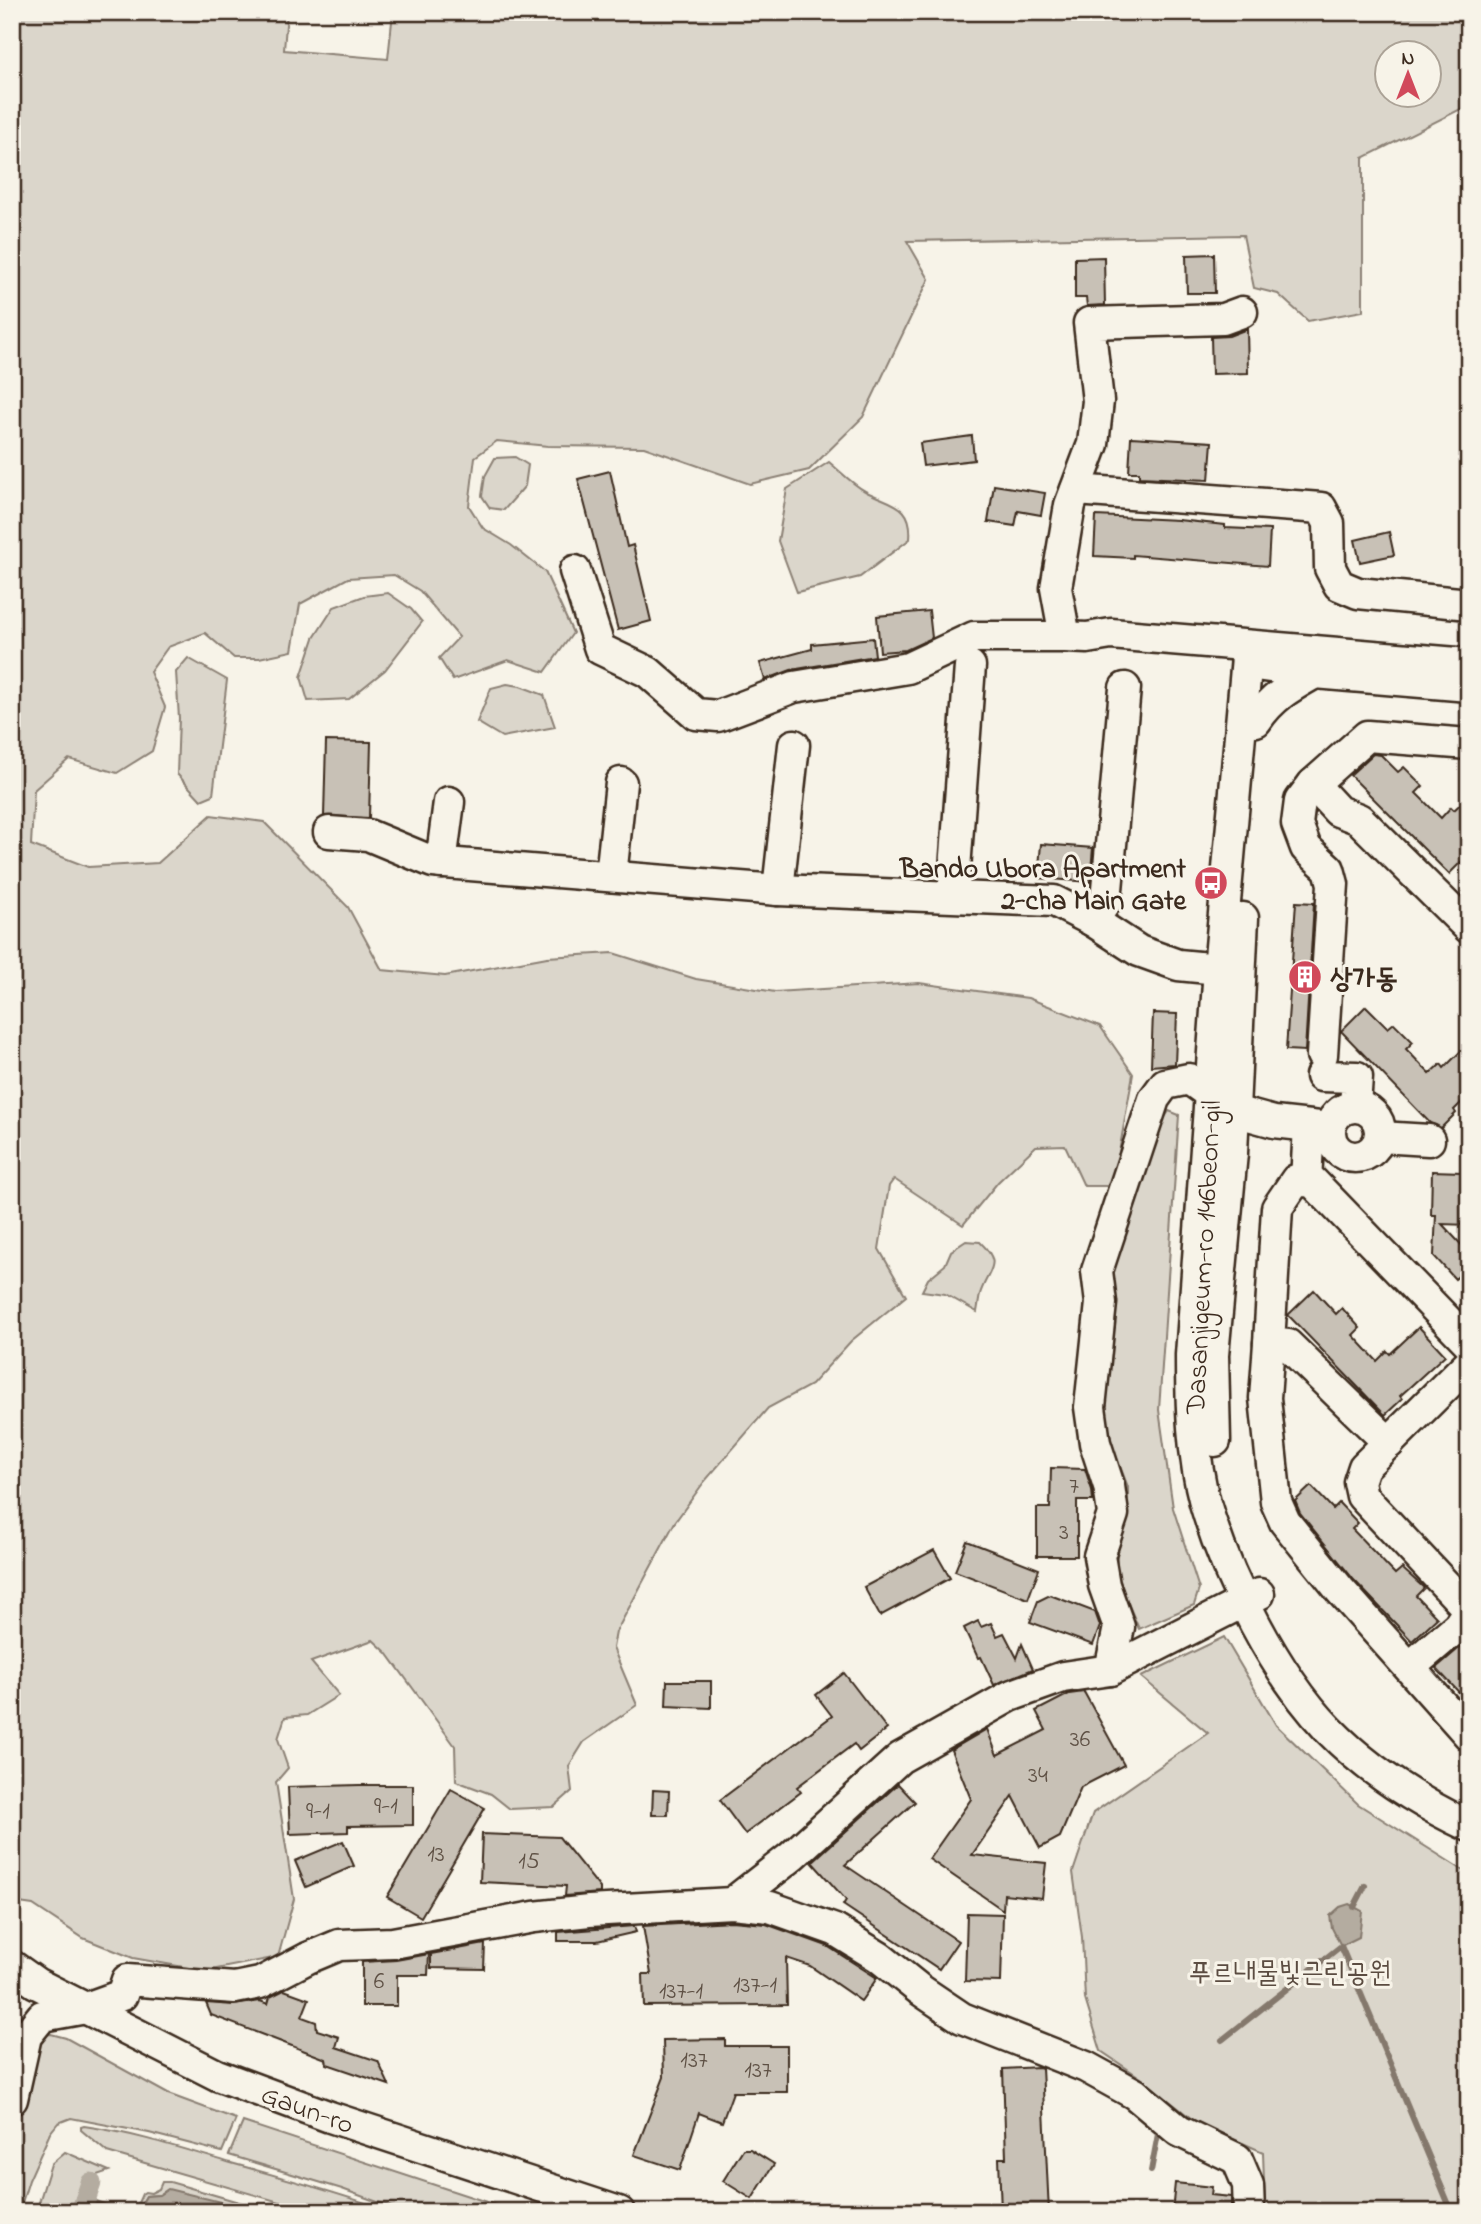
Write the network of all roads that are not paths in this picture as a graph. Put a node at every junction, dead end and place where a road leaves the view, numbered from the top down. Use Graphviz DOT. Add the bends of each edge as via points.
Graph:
graph roads {
  1 [pos="1242,312"];
  2 [pos="1076,489"];
  3 [pos="575,571"];
  4 [pos="1469,604"];
  5 [pos="1076,637"];
  6 [pos="1255,656"];
  7 [pos="1469,664"];
  8 [pos="970,666"];
  9 [pos="1315,673"];
  10 [pos="1469,686"];
  11 [pos="1125,688"];
  12 [pos="1256,721"];
  13 [pos="1469,744"];
  14 [pos="794,745"];
  15 [pos="621,783"];
  16 [pos="1313,784"];
  17 [pos="449,802"];
  18 [pos="329,832"];
  19 [pos="441,863"];
  20 [pos="611,877"];
  21 [pos="778,890"];
  22 [pos="953,896"];
  23 [pos="1463,909"];
  24 [pos="1093,921"];
  25 [pos="1219,969"];
  26 [pos="1210,1093"];
  27 [pos="1355,1106"];
  28 [pos="1234,1111"];
  29 [pos="1319,1127"];
  30 [pos="1380,1137"];
  31 [pos="1429,1140"];
  32 [pos="1306,1181"];
  33 [pos="1269,1343"];
  34 [pos="1469,1343"];
  35 [pos="1469,1363"];
  36 [pos="1388,1443"];
  37 [pos="1252,1597"];
  38 [pos="1469,1610"];
  39 [pos="1410,1667"];
  40 [pos="1110,1670"];
  41 [pos="1469,1735"];
  42 [pos="1469,1803"];
  43 [pos="1469,1826"];
  44 [pos="732,1903"];
  45 [pos="12,1966"];
  46 [pos="86,2008"];
  47 [pos="12,2099"];
  48 [pos="619,2212"];
  49 [pos="1249,2212"];
  1 -- 2 [label="street" via="1223,319 1089,323 1098,401 1093,444"];
  2 -- 4 [label="street" via="1321,508 1329,523 1330,568 1339,584 1358,593"];
  2 -- 5 [label="street" via="1056,588"];
  3 -- 5 [label="street" via="600,649 648,672 696,714 718,716 794,687 908,668 974,637"];
  5 -- 6 [label="street" via="1111,634"];
  6 -- 7 [label="street"];
  6 -- 9 [label="street"];
  6 -- 12 [label="street, Dasanjigeum-ro 146beon-gil"];
  6 -- 25 [label="street, Dasanjigeum-ro 146beon-gil"];
  8 -- 22 [label="street"];
  9 -- 10 [label="street"];
  9 -- 12 [label="street" via="1284,690"];
  11 -- 24 [label="street" via="1106,901"];
  12 -- 28 [label="street, Dasanjigeum-ro 146beon-gil"];
  13 -- 16 [label="street" via="1367,737"];
  14 -- 21 [label="street"];
  15 -- 20 [label="street"];
  16 -- 23 [label="street" via="1338,811 1359,819"];
  16 -- 27 [label="street" via="1300,800 1297,824 1306,848 1329,869 1333,884 1322,1065 1357,1077"];
  17 -- 19 [label="street"];
  18 -- 19 [label="street" via="368,835"];
  19 -- 20 [label="street"];
  20 -- 21 [label="street"];
  21 -- 22 [label="street"];
  22 -- 24 [label="street" via="1054,901"];
  24 -- 25 [label="street" via="1139,951 1178,965"];
  25 -- 26 [label="street, Dasanjigeum-ro 146beon-gil"];
  26 -- 28 [label="street"];
  26 -- 37 [label="street, Dasanjigeum-ro 146beon-gil" via="1191,1402 1205,1502"];
  26 -- 40 [label="street" via="1189,1079 1165,1084 1154,1099 1097,1271 1101,1303 1090,1407 1113,1514 1099,1556 1119,1627"];
  27 -- 29 [label="street"];
  27 -- 30 [label="street" via="1377,1118"];
  28 -- 29 [label="street"];
  28 -- 37 [label="street, Dasanjigeum-ro 146beon-gil" via="1212,1402 1224,1498"];
  29 -- 30 [label="street" via="1337,1151 1348,1157 1371,1152"];
  29 -- 32 [label="street"];
  30 -- 31 [label="street"];
  32 -- 33 [label="street" via="1296,1180 1277,1208"];
  32 -- 34 [label="street" via="1313,1182"];
  33 -- 36 [label="street" via="1288,1345"];
  33 -- 39 [label="street" via="1265,1398 1276,1502 1285,1522 1332,1580"];
  35 -- 36 [label="street"];
  36 -- 38 [label="street" via="1364,1468 1359,1482 1362,1496"];
  37 -- 40 [label="street"];
  37 -- 42 [label="street, Dasanjigeum-ro 146beon-gil" via="1344,1717 1387,1756"];
  37 -- 43 [label="street, Dasanjigeum-ro 146beon-gil" via="1288,1680 1329,1730 1429,1807"];
  38 -- 39 [label="street" via="1458,1626"];
  39 -- 41 [label="street"];
  40 -- 44 [label="street" via="1063,1677 1010,1696 900,1758 791,1857"];
  44 -- 46 [label="street" via="589,1911 393,1943 339,1945 260,1983 235,1988 127,1980 122,1996"];
  44 -- 49 [label="street" via="770,1907 835,1930 962,2018 1086,2067 1135,2094 1179,2131 1237,2159 1248,2185"];
  45 -- 46 [label="street, Gaun-ro"];
  46 -- 47 [label="street" via="42,2016 26,2036"];
  46 -- 48 [label="street, Gaun-ro" via="217,2075"];
}
